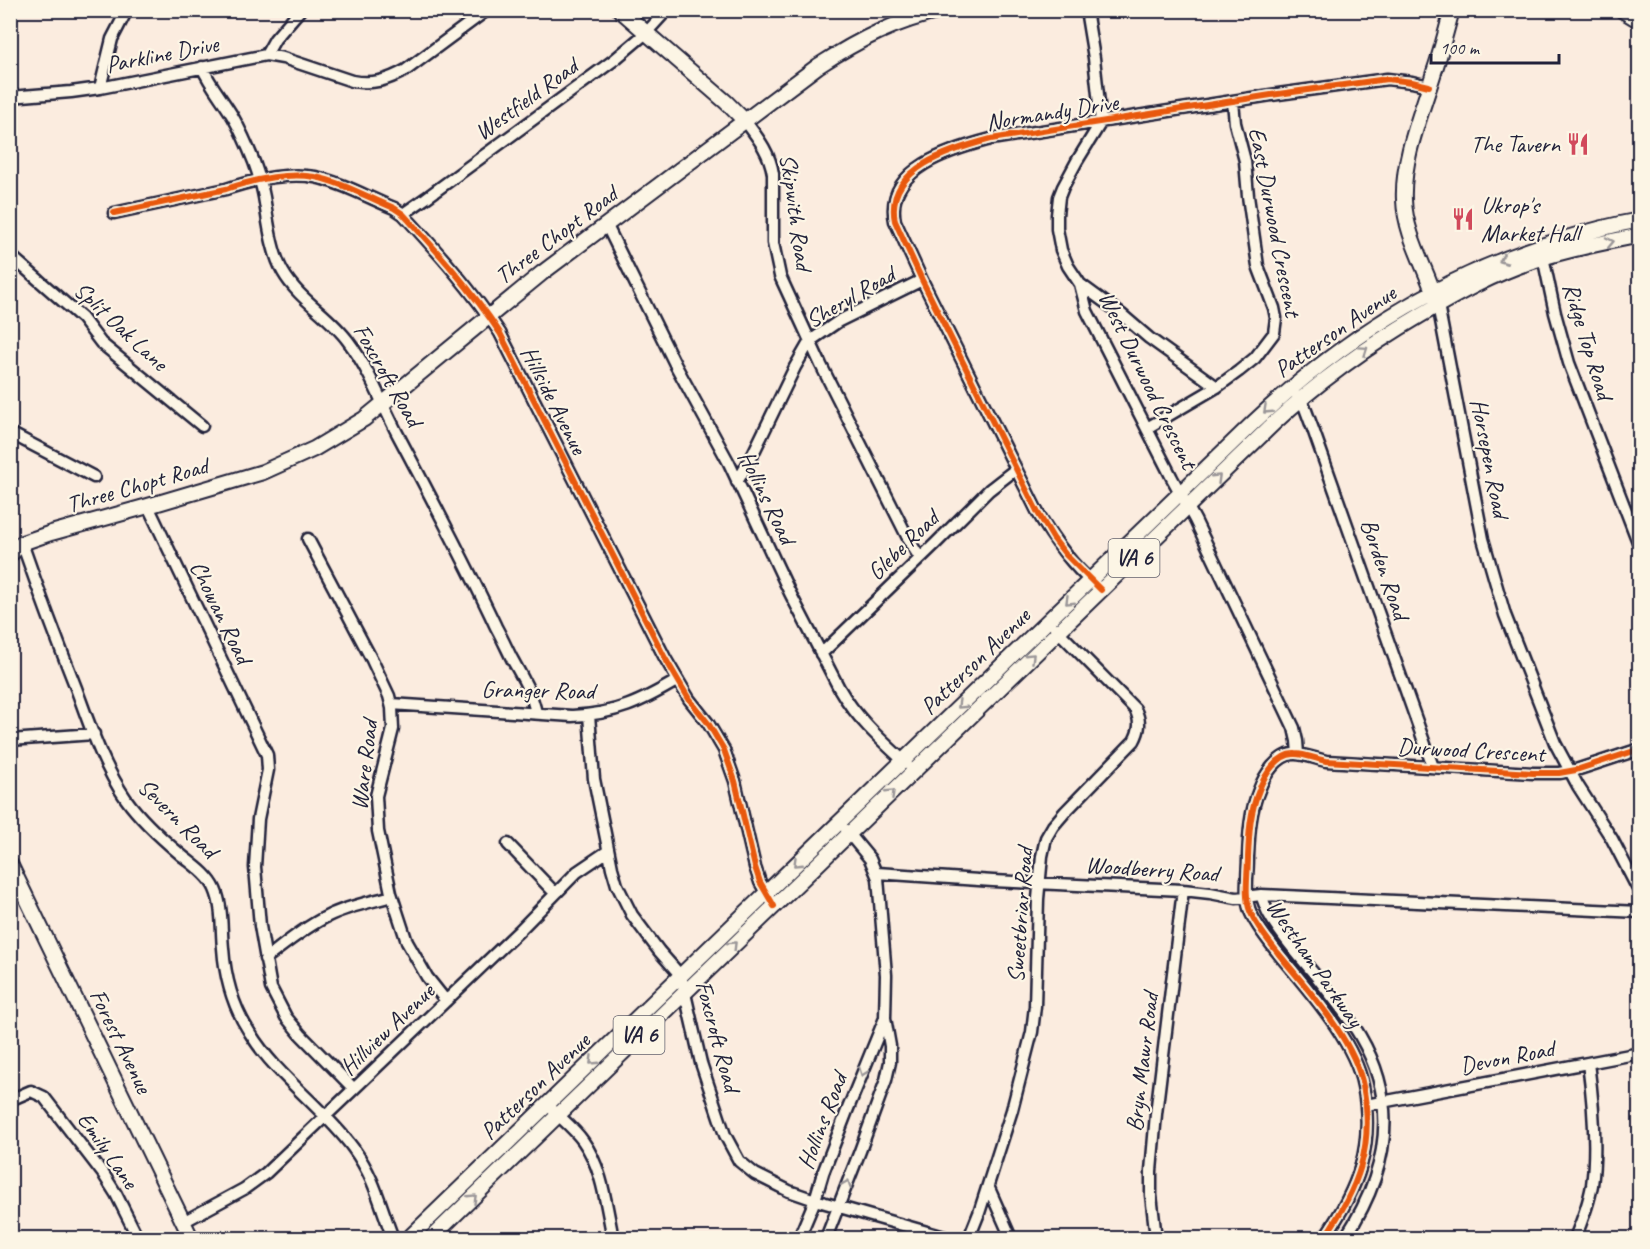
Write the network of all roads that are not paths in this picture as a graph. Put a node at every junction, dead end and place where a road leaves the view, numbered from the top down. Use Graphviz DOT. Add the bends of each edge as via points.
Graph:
graph roads {
  1 [pos="127,10"];
  2 [pos="300,10"];
  3 [pos="486,10"];
  4 [pos="620,10"];
  5 [pos="668,10"];
  6 [pos="945,10"];
  7 [pos="1086,10"];
  8 [pos="1452,10"];
  9 [pos="1622,10"];
  10 [pos="914,14"];
  11 [pos="1640,21"];
  12 [pos="646,33"];
  13 [pos="266,55"];
  14 [pos="201,67"];
  15 [pos="1429,86"];
  16 [pos="100,88"];
  17 [pos="10,97"];
  18 [pos="1233,102"];
  19 [pos="746,122"];
  20 [pos="1101,122"];
  21 [pos="259,180"];
  22 [pos="114,213"];
  23 [pos="403,214"];
  24 [pos="1640,220"];
  25 [pos="606,224"];
  26 [pos="1640,236"];
  27 [pos="1542,252"];
  28 [pos="10,255"];
  29 [pos="922,280"];
  30 [pos="1080,284"];
  31 [pos="1436,298"];
  32 [pos="489,315"];
  33 [pos="810,341"];
  34 [pos="1217,387"];
  35 [pos="1292,387"];
  36 [pos="1299,399"];
  37 [pos="383,403"];
  38 [pos="202,426"];
  39 [pos="1147,428"];
  40 [pos="10,433"];
  41 [pos="1016,469"];
  42 [pos="94,477"];
  43 [pos="737,482"];
  44 [pos="1184,500"];
  45 [pos="148,506"];
  46 [pos="308,539"];
  47 [pos="16,542"];
  48 [pos="1640,547"];
  49 [pos="10,555"];
  50 [pos="920,558"];
  51 [pos="1096,586"];
  52 [pos="1054,626"];
  53 [pos="821,654"];
  54 [pos="678,680"];
  55 [pos="391,704"];
  56 [pos="536,713"];
  57 [pos="589,715"];
  58 [pos="94,735"];
  59 [pos="10,740"];
  60 [pos="1640,750"];
  61 [pos="1298,754"];
  62 [pos="903,761"];
  63 [pos="1433,767"];
  64 [pos="914,770"];
  65 [pos="1570,771"];
  66 [pos="840,823"];
  67 [pos="849,834"];
  68 [pos="508,844"];
  69 [pos="608,851"];
  70 [pos="10,864"];
  71 [pos="877,873"];
  72 [pos="1040,883"];
  73 [pos="1183,890"];
  74 [pos="555,893"];
  75 [pos="766,893"];
  76 [pos="1640,893"];
  77 [pos="1262,895"];
  78 [pos="392,896"];
  79 [pos="1247,896"];
  80 [pos="774,906"];
  81 [pos="1640,912"];
  82 [pos="265,959"];
  83 [pos="681,976"];
  84 [pos="684,993"];
  85 [pos="446,1001"];
  86 [pos="885,1018"];
  87 [pos="1640,1053"];
  88 [pos="1588,1063"];
  89 [pos="354,1089"];
  90 [pos="10,1100"];
  91 [pos="1383,1102"];
  92 [pos="548,1105"];
  93 [pos="1366,1105"];
  94 [pos="558,1115"];
  95 [pos="325,1117"];
  96 [pos="988,1186"];
  97 [pos="815,1200"];
  98 [pos="838,1206"];
  99 [pos="183,1222"];
  100 [pos="138,1239"];
  101 [pos="191,1239"];
  102 [pos="393,1239"];
  103 [pos="410,1239"];
  104 [pos="431,1239"];
  105 [pos="614,1239"];
  106 [pos="799,1239"];
  107 [pos="826,1239"];
  108 [pos="948,1239"];
  109 [pos="969,1239"];
  110 [pos="1011,1239"];
  111 [pos="1156,1239"];
  112 [pos="1324,1239"];
  113 [pos="1345,1239"];
  114 [pos="1575,1239"];
  1 -- 16 [label="street" via="112,39"];
  2 -- 13 [label="street"];
  3 -- 13 [label="street" via="406,70 382,81 352,81"];
  4 -- 12 [label="main road, Skipwith Road"];
  5 -- 12 [label="street, Westfield Road"];
  6 -- 10 [label="main road, Three Chopt Road"];
  7 -- 20 [label="street"];
  8 -- 15 [label="main road, Horsepen Road"];
  9 -- 11 [label="main road"];
  10 -- 19 [label="main road, Three Chopt Road" via="844,49"];
  12 -- 19 [label="main road, Skipwith Road"];
  12 -- 23 [label="street, Westfield Road"];
  13 -- 14 [label="street, Parkline Drive"];
  14 -- 16 [label="street, Parkline Drive"];
  14 -- 21 [label="street, Foxcroft Road" via="242,133"];
  15 -- 18 [label="street, Normandy Drive" via="1387,79"];
  15 -- 31 [label="main road, Horsepen Road" via="1408,161 1404,201 1409,230"];
  16 -- 17 [label="street, Parkline Drive"];
  18 -- 20 [label="street, Normandy Drive"];
  18 -- 34 [label="street, East Durwood Crescent" via="1258,266 1274,308 1276,326 1255,358"];
  19 -- 25 [label="main road, Three Chopt Road"];
  19 -- 33 [label="street, Skipwith Road" via="772,166 775,259"];
  20 -- 29 [label="street, Normandy Drive" via="991,139 945,153 907,178 893,212"];
  20 -- 30 [label="street, West Durwood Crescent" via="1063,187 1058,205 1061,249"];
  21 -- 22 [label="street, Hillside Avenue"];
  21 -- 23 [label="street, Hillside Avenue" via="317,177"];
  21 -- 37 [label="street, Foxcroft Road" via="282,271 347,340"];
  23 -- 32 [label="street, Hillside Avenue"];
  24 -- 27 [label="main road, Patterson Avenue / VA 6" via="1593,230"];
  25 -- 32 [label="main road, Three Chopt Road"];
  25 -- 43 [label="street, Hollins Road"];
  27 -- 26 [label="main road, Patterson Avenue / VA 6, one-way"];
  27 -- 31 [label="main road, Patterson Avenue / VA 6" via="1473,272"];
  27 -- 48 [label="street, Ridge Top Road" via="1569,363"];
  28 -- 38 [label="street, Split Oak Lane" via="82,318 101,343"];
  29 -- 33 [label="street, Sheryl Road" via="839,321"];
  29 -- 41 [label="street, Normandy Drive"];
  30 -- 34 [label="street, West Durwood Crescent"];
  30 -- 39 [label="street, West Durwood Crescent" via="1088,311"];
  31 -- 35 [label="main road, Patterson Avenue / VA 6" via="1389,316"];
  36 -- 31 [label="main road, Patterson Avenue / VA 6, one-way"];
  31 -- 65 [label="street, Horsepen Road" via="1493,576 1505,615"];
  32 -- 37 [label="main road, Three Chopt Road"];
  32 -- 54 [label="street, Hillside Avenue"];
  33 -- 43 [label="street, Sheryl Road"];
  33 -- 50 [label="street, Skipwith Road"];
  34 -- 39 [label="street, East Durwood Crescent"];
  35 -- 36 [label="street, Borden Road"];
  35 -- 44 [label="main road, Patterson Avenue / VA 6, one-way"];
  44 -- 36 [label="main road, Patterson Avenue / VA 6, one-way"];
  36 -- 63 [label="street, Borden Road"];
  37 -- 45 [label="main road, Three Chopt Road" via="339,435 288,462"];
  37 -- 56 [label="street, Foxcroft Road" via="531,693"];
  39 -- 44 [label="street, West Durwood Crescent"];
  40 -- 42 [label="street"];
  41 -- 50 [label="street, Glebe Road"];
  41 -- 51 [label="street, Normandy Drive" via="1053,538"];
  43 -- 53 [label="street, Hollins Road"];
  44 -- 51 [label="main road, Patterson Avenue / VA 6"];
  44 -- 61 [label="street" via="1294,728"];
  45 -- 47 [label="main road, Three Chopt Road"];
  45 -- 82 [label="street, Chowan Road" via="264,746 268,762 255,867"];
  46 -- 55 [label="street, Ware Road" via="377,669"];
  47 -- 49 [label="main road, Three Chopt Road"];
  47 -- 58 [label="street, Severn Road"];
  50 -- 53 [label="street, Glebe Road"];
  51 -- 52 [label="main road, Patterson Avenue / VA 6"];
  52 -- 62 [label="main road, Patterson Avenue / VA 6, one-way"];
  64 -- 52 [label="main road, Patterson Avenue / VA 6, one-way"];
  52 -- 72 [label="street, Sweetbriar Road" via="1135,709 1140,724 1134,741 1053,826 1046,838"];
  53 -- 62 [label="street, Hollins Road" via="851,709"];
  54 -- 57 [label="street, Granger Road" via="634,704"];
  54 -- 75 [label="street, Hillside Avenue" via="728,759 755,867"];
  55 -- 56 [label="street, Granger Road"];
  55 -- 78 [label="street, Ware Road" via="393,729 378,784 376,813"];
  56 -- 57 [label="street, Granger Road"];
  57 -- 69 [label="street, Foxcroft Road" via="594,779"];
  58 -- 59 [label="street"];
  58 -- 95 [label="street, Severn Road" via="127,800 152,829 212,884 218,898 227,979 248,1031"];
  60 -- 65 [label="street, Durwood Crescent"];
  61 -- 63 [label="street, Durwood Crescent" via="1326,761"];
  61 -- 79 [label="street, Westham Parkway" via="1290,754 1274,766 1255,800"];
  62 -- 64 [label="street, Hollins Road"];
  62 -- 66 [label="main road, Patterson Avenue / VA 6"];
  63 -- 65 [label="street, Durwood Crescent" via="1533,773"];
  67 -- 64 [label="main road, Patterson Avenue / VA 6, one-way"];
  65 -- 76 [label="street, Horsepen Road"];
  66 -- 67 [label="street, Hollins Road"];
  66 -- 75 [label="main road, Patterson Avenue / VA 6, one-way"];
  67 -- 71 [label="street, Hollins Road"];
  67 -- 80 [label="main road, Patterson Avenue / VA 6"];
  68 -- 74 [label="street"];
  69 -- 74 [label="street, Hillview Avenue"];
  69 -- 83 [label="street, Foxcroft Road" via="617,885 632,915"];
  70 -- 99 [label="main road, Forest Avenue"];
  71 -- 72 [label="street, Woodberry Road"];
  71 -- 86 [label="street, Hollins Road" via="886,975"];
  72 -- 73 [label="street, Woodberry Road"];
  72 -- 96 [label="street, Sweetbriar Road" via="1032,1032"];
  73 -- 79 [label="street, Woodberry Road" via="1236,898"];
  73 -- 111 [label="street, Bryn Mawr Road" via="1151,1171"];
  74 -- 85 [label="street, Hillview Avenue"];
  75 -- 80 [label="street, Hillside Avenue"];
  75 -- 83 [label="main road, Patterson Avenue / VA 6"];
  77 -- 79 [label="street, Woodberry Road"];
  77 -- 81 [label="street, Woodberry Road"];
  77 -- 91 [label="street, Westham Parkway" via="1270,917 1359,1035 1374,1065"];
  78 -- 82 [label="street" via="329,915"];
  78 -- 85 [label="street, Ware Road" via="407,942"];
  79 -- 93 [label="street, Westham Parkway" via="1250,911 1263,933 1328,1017 1349,1051 1363,1083"];
  84 -- 80 [label="main road, Patterson Avenue / VA 6, one-way"];
  82 -- 89 [label="street, Chowan Road" via="271,988 286,1017"];
  83 -- 84 [label="street, Foxcroft Road"];
  83 -- 92 [label="main road, Patterson Avenue / VA 6, one-way"];
  84 -- 94 [label="main road, Patterson Avenue / VA 6"];
  84 -- 97 [label="street, Foxcroft Road" via="701,1063 725,1135 739,1161 772,1183"];
  85 -- 89 [label="street, Hillview Avenue"];
  86 -- 97 [label="street, Hollins Road, one-way"];
  98 -- 86 [label="street, Hollins Road, one-way" via="889,1068"];
  87 -- 88 [label="street, Devon Road"];
  88 -- 91 [label="street, Devon Road"];
  88 -- 114 [label="street" via="1594,1168"];
  89 -- 95 [label="street, Hillview Avenue"];
  90 -- 100 [label="street, Emily Lane" via="31,1092 44,1097 104,1175"];
  91 -- 93 [label="street, Devon Road"];
  91 -- 113 [label="street, Westham Parkway" via="1385,1131 1377,1174 1371,1193"];
  92 -- 94 [label="street"];
  92 -- 103 [label="main road, Patterson Avenue / VA 6"];
  93 -- 112 [label="street, Westham Parkway" via="1366,1146 1361,1167 1346,1204"];
  104 -- 94 [label="main road, Patterson Avenue / VA 6, one-way"];
  94 -- 105 [label="street" via="591,1153"];
  95 -- 99 [label="street, Hillview Avenue" via="252,1184"];
  95 -- 102 [label="street, Severn Road" via="352,1147 374,1183"];
  96 -- 109 [label="street, Sweetbriar Road"];
  96 -- 110 [label="street"];
  97 -- 98 [label="street, Foxcroft Road"];
  97 -- 106 [label="street, Hollins Road"];
  98 -- 107 [label="street, Hollins Road"];
  98 -- 108 [label="street, Foxcroft Road"];
  99 -- 101 [label="main road, Forest Avenue"];
}
